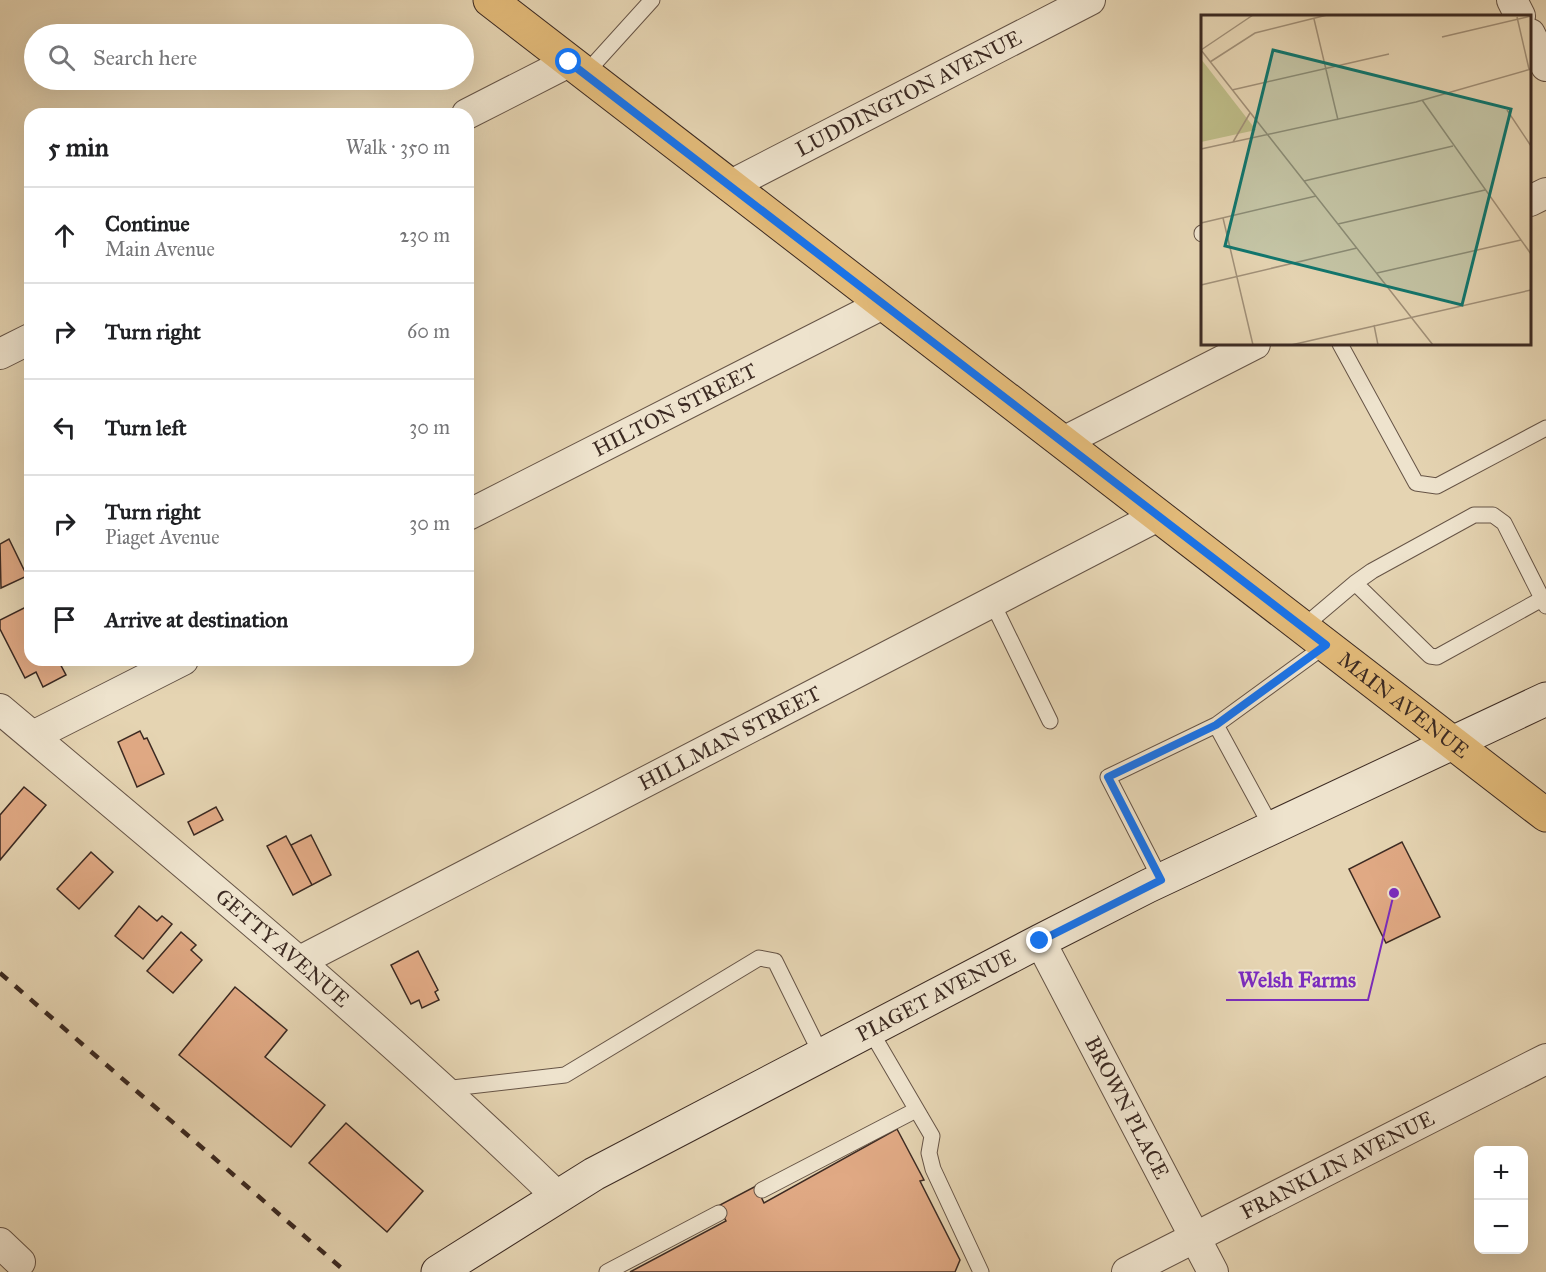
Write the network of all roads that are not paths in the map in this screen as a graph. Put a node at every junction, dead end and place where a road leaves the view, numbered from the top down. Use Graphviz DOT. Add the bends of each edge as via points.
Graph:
graph roads {
  1 [pos="490,0"];
  2 [pos="652,0"];
  3 [pos="1090,0"];
  4 [pos="1512,0"];
  5 [pos="1520,15"];
  6 [pos="1531,36"];
  7 [pos="1546,66"];
  8 [pos="577,68"];
  9 [pos="474,111"];
  10 [pos="729,186"];
  11 [pos="1546,193"];
  12 [pos="1531,200"];
  13 [pos="883,304"];
  14 [pos="24,342"];
  15 [pos="1253,345"];
  16 [pos="1341,345"];
  17 [pos="0,354"];
  18 [pos="1546,428"];
  19 [pos="1063,442"];
  20 [pos="474,512"];
  21 [pos="1158,516"];
  22 [pos="1354,583"];
  23 [pos="992,602"];
  24 [pos="1544,603"];
  25 [pos="1315,636"];
  26 [pos="171,666"];
  27 [pos="1546,699"];
  28 [pos="0,709"];
  29 [pos="1050,721"];
  30 [pos="1216,725"];
  31 [pos="33,736"];
  32 [pos="1453,743"];
  33 [pos="1546,815"];
  34 [pos="1272,828"];
  35 [pos="1161,880"];
  36 [pos="1040,941"];
  37 [pos="300,961"];
  38 [pos="870,1030"];
  39 [pos="822,1056"];
  40 [pos="1546,1059"];
  41 [pos="444,1089"];
  42 [pos="916,1110"];
  43 [pos="762,1190"];
  44 [pos="558,1197"];
  45 [pos="718,1213"];
  46 [pos="1195,1238"];
  47 [pos="438,1272"];
  48 [pos="607,1272"];
  49 [pos="981,1272"];
  50 [pos="1127,1272"];
  51 [pos="1213,1272"];
  1 -- 8 [label="main road, MAIN AVENUE"];
  2 -- 8 [label="lane"];
  3 -- 10 [label="street, LUDDINGTON AVENUE"];
  4 -- 5 [label="street"];
  6 -- 7 [label="street"];
  8 -- 9 [label="street"];
  8 -- 10 [label="main road, MAIN AVENUE"];
  10 -- 13 [label="main road, MAIN AVENUE"];
  11 -- 12 [label="street"];
  13 -- 19 [label="main road, MAIN AVENUE"];
  13 -- 20 [label="street, HILTON STREET"];
  14 -- 17 [label="street"];
  15 -- 19 [label="street"];
  16 -- 18 [label="lane" via="1416,483 1437,486"];
  19 -- 21 [label="main road, MAIN AVENUE"];
  21 -- 23 [label="street, HILLMAN STREET"];
  21 -- 25 [label="main road, MAIN AVENUE"];
  22 -- 24 [label="lane" via="1430,656 1437,657"];
  22 -- 24 [label="lane" via="1474,515 1493,515 1504,523"];
  22 -- 25 [label="lane"];
  23 -- 29 [label="lane"];
  23 -- 37 [label="street, HILLMAN STREET"];
  25 -- 30 [label="lane"];
  25 -- 32 [label="main road, MAIN AVENUE"];
  26 -- 31 [label="street"];
  27 -- 32 [label="street, PIAGET AVENUE"];
  28 -- 31 [label="street, GETTY AVENUE"];
  30 -- 34 [label="lane"];
  30 -- 35 [label="lane" via="1108,777"];
  31 -- 37 [label="street, GETTY AVENUE"];
  32 -- 33 [label="main road, MAIN AVENUE"];
  32 -- 34 [label="street, PIAGET AVENUE"];
  34 -- 35 [label="street, PIAGET AVENUE"];
  35 -- 36 [label="street, PIAGET AVENUE"];
  36 -- 38 [label="street, PIAGET AVENUE"];
  36 -- 46 [label="street, BROWN PLACE"];
  37 -- 41 [label="street, GETTY AVENUE"];
  38 -- 39 [label="street, PIAGET AVENUE"];
  38 -- 42 [label="lane"];
  39 -- 41 [label="lane" via="775,961 759,957 565,1075"];
  39 -- 44 [label="street, PIAGET AVENUE" via="594,1174"];
  40 -- 46 [label="street, FRANKLIN AVENUE"];
  41 -- 44 [label="street, GETTY AVENUE"];
  42 -- 43 [label="lane"];
  42 -- 49 [label="lane" via="932,1136 929,1153 933,1169"];
  44 -- 47 [label="street, PIAGET AVENUE"];
  45 -- 48 [label="lane"];
  46 -- 50 [label="street, FRANKLIN AVENUE"];
  46 -- 51 [label="street, BROWN PLACE"];
}
